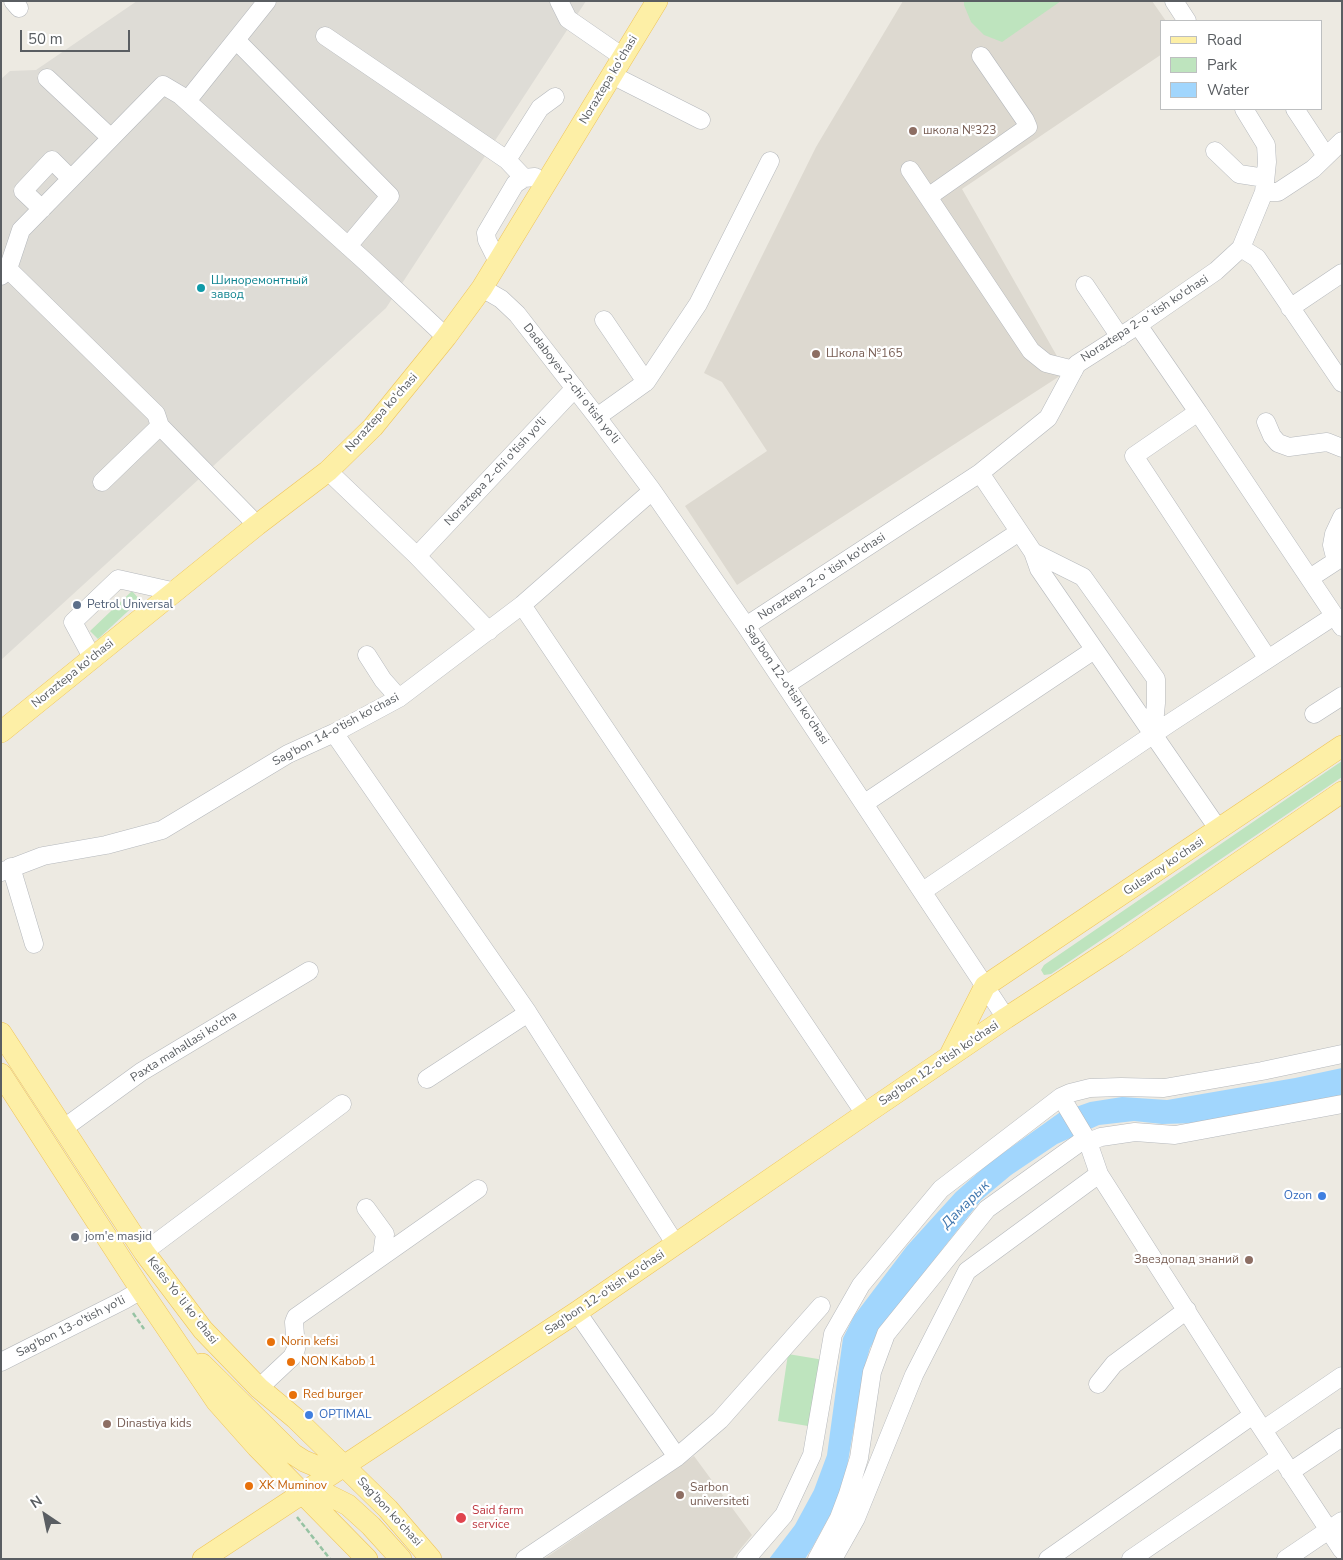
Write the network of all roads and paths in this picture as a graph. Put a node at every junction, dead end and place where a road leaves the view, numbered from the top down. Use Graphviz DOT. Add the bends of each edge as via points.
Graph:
graph roads {
  1 [pos="267,1"];
  2 [pos="559,1"];
  3 [pos="657,1"];
  4 [pos="1174,1"];
  5 [pos="1186,20"];
  6 [pos="325,36"];
  7 [pos="236,40"];
  8 [pos="981,56"];
  9 [pos="617,66"];
  10 [pos="47,78"];
  11 [pos="555,97"];
  12 [pos="187,101"];
  13 [pos="1245,110"];
  14 [pos="1296,110"];
  15 [pos="701,120"];
  16 [pos="111,138"];
  17 [pos="1342,141"];
  18 [pos="1215,151"];
  19 [pos="1326,156"];
  20 [pos="507,160"];
  21 [pos="770,161"];
  22 [pos="910,170"];
  23 [pos="551,176"];
  24 [pos="524,178"];
  25 [pos="71,179"];
  26 [pos="1264,185"];
  27 [pos="928,197"];
  28 [pos="42,209"];
  29 [pos="348,246"];
  30 [pos="1241,248"];
  31 [pos="498,262"];
  32 [pos="5,272"];
  33 [pos="1342,273"];
  34 [pos="1085,285"];
  35 [pos="482,288"];
  36 [pos="1290,308"];
  37 [pos="604,320"];
  38 [pos="1138,326"];
  39 [pos="1120,337"];
  40 [pos="446,338"];
  41 [pos="1074,370"];
  42 [pos="646,382"];
  43 [pos="1342,382"];
  44 [pos="575,388"];
  45 [pos="1198,412"];
  46 [pos="597,417"];
  47 [pos="1266,422"];
  48 [pos="160,426"];
  49 [pos="1342,448"];
  50 [pos="328,471"];
  51 [pos="980,473"];
  52 [pos="102,482"];
  53 [pos="652,490"];
  54 [pos="1342,516"];
  55 [pos="257,525"];
  56 [pos="1019,532"];
  57 [pos="1033,552"];
  58 [pos="417,556"];
  59 [pos="1339,562"];
  60 [pos="1310,578"];
  61 [pos="176,592"];
  62 [pos="522,605"];
  63 [pos="1338,622"];
  64 [pos="746,626"];
  65 [pos="488,631"];
  66 [pos="1094,650"];
  67 [pos="367,655"];
  68 [pos="1268,658"];
  69 [pos="93,659"];
  70 [pos="786,685"];
  71 [pos="1342,696"];
  72 [pos="399,698"];
  73 [pos="1156,703"];
  74 [pos="1314,714"];
  75 [pos="1139,716"];
  76 [pos="1170,723"];
  77 [pos="1,732"];
  78 [pos="334,733"];
  79 [pos="1153,735"];
  80 [pos="1342,746"];
  81 [pos="1342,792"];
  82 [pos="865,803"];
  83 [pos="1219,830"];
  84 [pos="6,870"];
  85 [pos="923,891"];
  86 [pos="34,944"];
  87 [pos="309,971"];
  88 [pos="985,986"];
  89 [pos="528,1013"];
  90 [pos="1006,1018"];
  91 [pos="1,1033"];
  92 [pos="1342,1054"];
  93 [pos="950,1057"];
  94 [pos="1,1074"];
  95 [pos="427,1079"];
  96 [pos="1061,1097"];
  97 [pos="342,1104"];
  98 [pos="1342,1104"];
  99 [pos="865,1114"];
  100 [pos="64,1128"];
  101 [pos="1087,1140"];
  102 [pos="1099,1174"];
  103 [pos="478,1189"];
  104 [pos="366,1208"];
  105 [pos="676,1245"];
  106 [pos="144,1252"];
  107 [pos="382,1255"];
  108 [pos="141,1290"];
  109 [pos="821,1306"];
  110 [pos="1187,1310"];
  111 [pos="577,1312"];
  112 [pos="172,1336"];
  113 [pos="1,1362"];
  114 [pos="1342,1376"];
  115 [pos="1098,1384"];
  116 [pos="259,1388"];
  117 [pos="1258,1422"];
  118 [pos="1342,1437"];
  119 [pos="677,1457"];
  120 [pos="1280,1457"];
  121 [pos="345,1466"];
  122 [pos="1290,1472"];
  123 [pos="303,1494"];
  124 [pos="1335,1526"];
  125 [pos="1342,1550"];
  126 [pos="203,1559"];
  127 [pos="367,1559"];
  128 [pos="401,1559"];
  129 [pos="431,1559"];
  130 [pos="526,1559"];
  131 [pos="746,1559"];
  132 [pos="817,1559"];
  133 [pos="833,1559"];
  134 [pos="1048,1559"];
  135 [pos="1131,1559"];
  136 [pos="1286,1559"];
  1 -- 7 [label="street"];
  2 -- 9 [label="street" via="568,19"];
  3 -- 9 [label="main road, Noraztepa ko'chasi"];
  4 -- 5 [label="street"];
  6 -- 20 [label="street"];
  7 -- 12 [label="street"];
  7 -- 29 [label="street" via="390,196"];
  8 -- 27 [label="street" via="1028,127"];
  9 -- 15 [label="street"];
  9 -- 23 [label="main road, Noraztepa ko'chasi"];
  10 -- 16 [label="street"];
  11 -- 20 [label="street" via="540,108"];
  12 -- 16 [label="street" via="163,85"];
  12 -- 29 [label="street"];
  13 -- 26 [label="street, Noraztepa 2-oʻtish ko'chasi" via="1266,146"];
  14 -- 19 [label="street"];
  16 -- 25 [label="street"];
  17 -- 19 [label="street"];
  18 -- 26 [label="street" via="1239,174"];
  19 -- 26 [label="street" via="1313,169 1278,192"];
  20 -- 24 [label="street"];
  21 -- 42 [label="street" via="698,304"];
  22 -- 27 [label="street"];
  23 -- 24 [label="street"];
  23 -- 31 [label="main road, Noraztepa ko'chasi"];
  24 -- 31 [label="street" via="515,184 486,233"];
  25 -- 28 [label="street"];
  25 -- 28 [label="street" via="52,160 23,191"];
  26 -- 30 [label="street, Noraztepa 2-oʻtish ko'chasi"];
  27 -- 41 [label="street" via="1031,351 1046,363"];
  28 -- 32 [label="street" via="21,230"];
  29 -- 40 [label="street"];
  30 -- 36 [label="street" via="1258,258"];
  30 -- 38 [label="street, Noraztepa 2-oʻtish ko'chasi" via="1216,272"];
  31 -- 35 [label="main road, Noraztepa ko'chasi"];
  32 -- 48 [label="street" via="156,414"];
  33 -- 36 [label="street"];
  34 -- 39 [label="street"];
  35 -- 40 [label="main road, Noraztepa ko'chasi"];
  35 -- 44 [label="street, Dadaboyev 2-chi o'tish yo'li" via="517,314"];
  36 -- 43 [label="street"];
  37 -- 42 [label="street"];
  38 -- 39 [label="street, Noraztepa 2-oʻtish ko'chasi"];
  38 -- 45 [label="street"];
  39 -- 41 [label="street, Noraztepa 2-oʻtish ko'chasi" via="1077,364"];
  40 -- 50 [label="main road, Noraztepa ko'chasi" via="378,421"];
  41 -- 51 [label="street, Noraztepa 2-oʻtish ko'chasi" via="1048,418"];
  42 -- 46 [label="street"];
  44 -- 46 [label="street, Dadaboyev 2-chi o'tish yo'li"];
  44 -- 58 [label="street, Noraztepa 2-chi o'tish yo'li"];
  45 -- 60 [label="street"];
  45 -- 68 [label="street" via="1134,456"];
  46 -- 53 [label="street, Dadaboyev 2-chi o'tish yo'li"];
  47 -- 49 [label="street" via="1278,443 1289,448 1327,442"];
  48 -- 52 [label="street"];
  48 -- 55 [label="street"];
  50 -- 55 [label="main road, Noraztepa ko'chasi"];
  50 -- 58 [label="street"];
  51 -- 56 [label="street"];
  51 -- 64 [label="street, Noraztepa 2-oʻtish ko'chasi"];
  53 -- 62 [label="street, Sag'bon 14-o'tish ko'chasi"];
  53 -- 64 [label="street, Sag'bon 12-o'tish ko'chasi"];
  54 -- 59 [label="street" via="1332,545"];
  55 -- 61 [label="main road, Noraztepa ko'chasi"];
  56 -- 57 [label="street"];
  56 -- 70 [label="street"];
  57 -- 66 [label="street" via="1039,569"];
  57 -- 73 [label="street" via="1083,577 1156,679"];
  58 -- 65 [label="street"];
  59 -- 60 [label="street"];
  60 -- 63 [label="street"];
  61 -- 69 [label="main road, Noraztepa ko'chasi"];
  61 -- 69 [label="street" via="118,579 73,622"];
  62 -- 65 [label="street, Sag'bon 14-o'tish ko'chasi"];
  62 -- 99 [label="street"];
  63 -- 68 [label="street"];
  64 -- 70 [label="street, Sag'bon 12-o'tish ko'chasi"];
  65 -- 72 [label="street, Sag'bon 14-o'tish ko'chasi"];
  66 -- 75 [label="street"];
  66 -- 82 [label="street"];
  67 -- 72 [label="street"];
  68 -- 76 [label="street"];
  69 -- 77 [label="main road, Noraztepa ko'chasi"];
  70 -- 82 [label="street, Sag'bon 12-o'tish ko'chasi"];
  71 -- 74 [label="street"];
  72 -- 78 [label="street, Sag'bon 14-o'tish ko'chasi"];
  73 -- 75 [label="street"];
  73 -- 76 [label="street"];
  73 -- 79 [label="street"];
  75 -- 79 [label="street"];
  76 -- 79 [label="street"];
  78 -- 84 [label="street, Sag'bon 14-o'tish ko'chasi" via="288,754 162,830 134,839 43,856"];
  78 -- 89 [label="street"];
  79 -- 83 [label="street"];
  79 -- 85 [label="street"];
  80 -- 83 [label="main road, Gulsaroy ko'chasi"];
  81 -- 90 [label="main road"];
  82 -- 85 [label="street, Sag'bon 12-o'tish ko'chasi"];
  83 -- 88 [label="main road, Gulsaroy ko'chasi"];
  84 -- 86 [label="street"];
  85 -- 88 [label="street, Sag'bon 12-o'tish ko'chasi"];
  87 -- 100 [label="street, Paxta mahallasi ko'cha" via="141,1072"];
  88 -- 90 [label="street, Sag'bon 12-o'tish ko'chasi"];
  88 -- 93 [label="main road"];
  89 -- 95 [label="street"];
  89 -- 105 [label="street"];
  90 -- 93 [label="main road, Sag'bon 12-o'tish ko'chasi"];
  91 -- 100 [label="main road, Keles Yoʻli koʻchasi"];
  92 -- 96 [label="street" via="1164,1088 1090,1088"];
  93 -- 99 [label="main road, Sag'bon 12-o'tish ko'chasi"];
  94 -- 108 [label="main road, Keles Yoʻli koʻchasi"];
  96 -- 101 [label="street"];
  96 -- 131 [label="street" via="941,1189 861,1285 833,1334 812,1455 784,1515"];
  97 -- 106 [label="street"];
  98 -- 101 [label="street" via="1175,1135 1135,1132"];
  99 -- 105 [label="main road, Sag'bon 12-o'tish ko'chasi"];
  100 -- 106 [label="main road, Keles Yoʻli koʻchasi"];
  101 -- 102 [label="street"];
  101 -- 132 [label="street" via="988,1208 886,1334 872,1372 859,1458 851,1485 839,1518"];
  102 -- 110 [label="street"];
  102 -- 133 [label="street" via="967,1271 914,1375 856,1518"];
  103 -- 107 [label="street"];
  104 -- 107 [label="street" via="385,1234"];
  105 -- 111 [label="main road, Sag'bon 12-o'tish ko'chasi"];
  106 -- 116 [label="main road, Keles Yoʻli koʻchasi" via="203,1330"];
  107 -- 116 [label="street" via="296,1317 296,1349 292,1357"];
  108 -- 112 [label="main road, Keles Yoʻli koʻchasi"];
  108 -- 113 [label="street, Sag'bon 13-o'tish yo'li"];
  109 -- 119 [label="street" via="720,1420"];
  110 -- 115 [label="street" via="1114,1364"];
  110 -- 117 [label="street"];
  111 -- 119 [label="street"];
  111 -- 121 [label="main road, Sag'bon 12-o'tish ko'chasi"];
  112 -- 121 [label="main road" via="293,1454 316,1466"];
  112 -- 123 [label="main road, Keles Yoʻli koʻchasi" via="217,1402"];
  114 -- 117 [label="street"];
  116 -- 121 [label="main road, Keles Yoʻli koʻchasi"];
  117 -- 120 [label="street"];
  117 -- 134 [label="street"];
  118 -- 122 [label="street"];
  119 -- 130 [label="street"];
  120 -- 122 [label="street"];
  120 -- 135 [label="street"];
  121 -- 123 [label="main road, Sag'bon 12-o'tish ko'chasi"];
  121 -- 129 [label="main road, Sag’bon ko’chasi"];
  122 -- 124 [label="street"];
  123 -- 126 [label="main road, Sag'bon 12-o'tish ko'chasi"];
  123 -- 127 [label="main road"];
  123 -- 128 [label="main road" via="326,1494 348,1504"];
  124 -- 125 [label="street"];
  124 -- 136 [label="street"];
}
